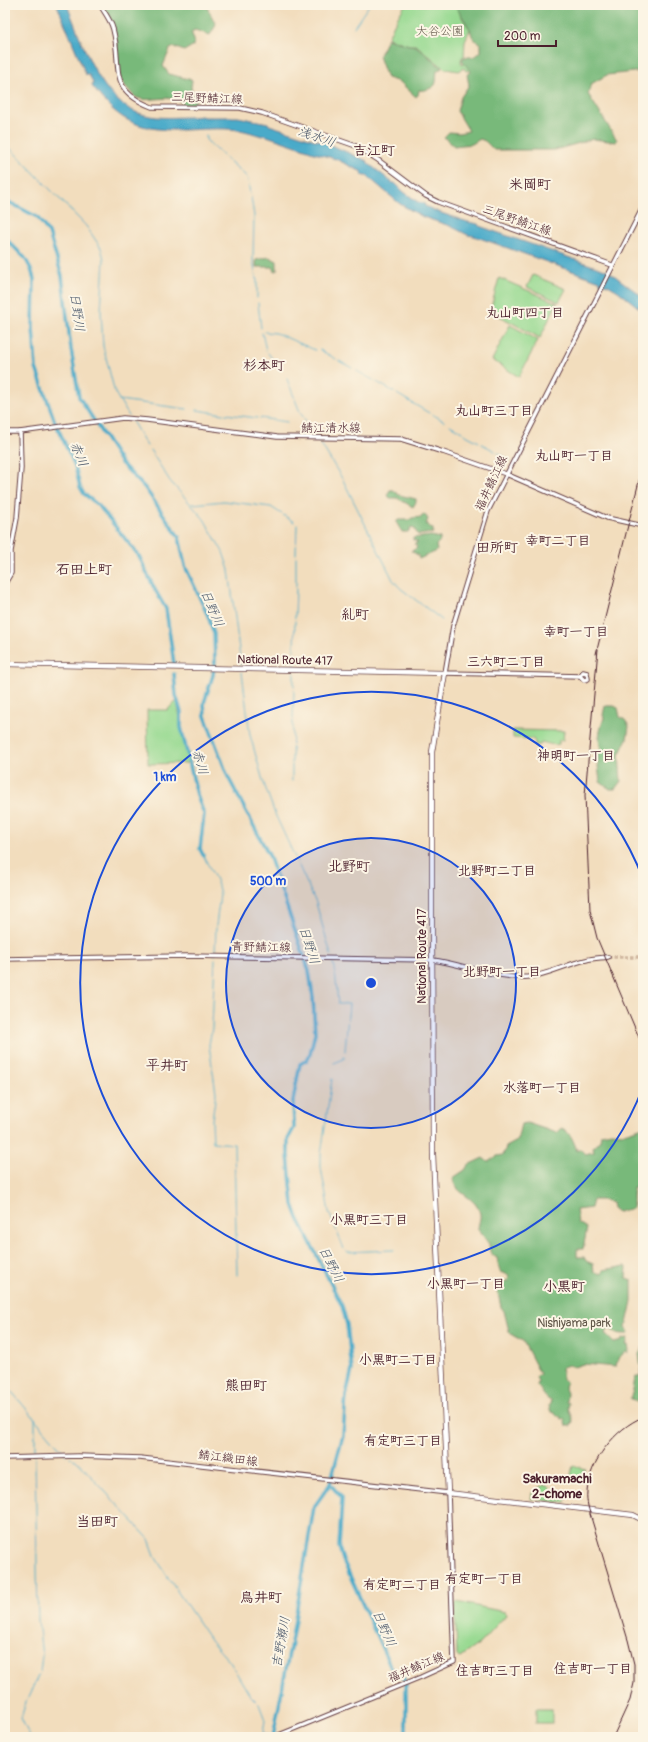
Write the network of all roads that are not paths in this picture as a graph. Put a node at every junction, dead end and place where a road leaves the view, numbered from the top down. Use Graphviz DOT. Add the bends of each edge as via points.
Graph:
graph roads {
  1 [pos="100,5"];
  2 [pos="643,207"];
  3 [pos="612,267"];
  4 [pos="5,432"];
  5 [pos="20,432"];
  6 [pos="506,474"];
  7 [pos="643,526"];
  8 [pos="5,583"];
  9 [pos="5,664"];
  10 [pos="445,673"];
  11 [pos="580,676"];
  12 [pos="608,957"];
  13 [pos="5,959"];
  14 [pos="432,960"];
  15 [pos="5,1458"];
  16 [pos="448,1493"];
  17 [pos="643,1521"];
  18 [pos="276,1736"];
  1 -- 3 [label="main road, 三尾野鯖江線" via="113,29 119,78 124,89 140,103 152,107 240,108 294,124 364,150 438,202"];
  2 -- 3 [label="main road, 福井鯖江線"];
  3 -- 6 [label="main road, 福井鯖江線"];
  4 -- 5 [label="main road, 鯖江清水線"];
  5 -- 6 [label="main road, 鯖江清水線" via="116,419 147,420 277,437 401,439"];
  5 -- 8 [label="main road" via="21,468 11,551 11,573"];
  6 -- 7 [label="main road, 鯖江清水線" via="607,518"];
  6 -- 10 [label="main road, 福井鯖江線" via="481,530 453,626"];
  9 -- 10 [label="highway, National Route 417"];
  10 -- 11 [label="main road"];
  10 -- 14 [label="highway, National Route 417" via="432,752"];
  12 -- 14 [label="main road, 青野鯖江線" via="586,960 535,976 520,977 508,977"];
  13 -- 14 [label="main road, 青野鯖江線" via="157,956"];
  14 -- 16 [label="highway, National Route 417" via="433,1154"];
  15 -- 16 [label="main road, 鯖江織田線" via="140,1458"];
  16 -- 17 [label="highway" via="633,1515"];
  16 -- 18 [label="main road, 福井鯖江線" via="454,1662"];
}
